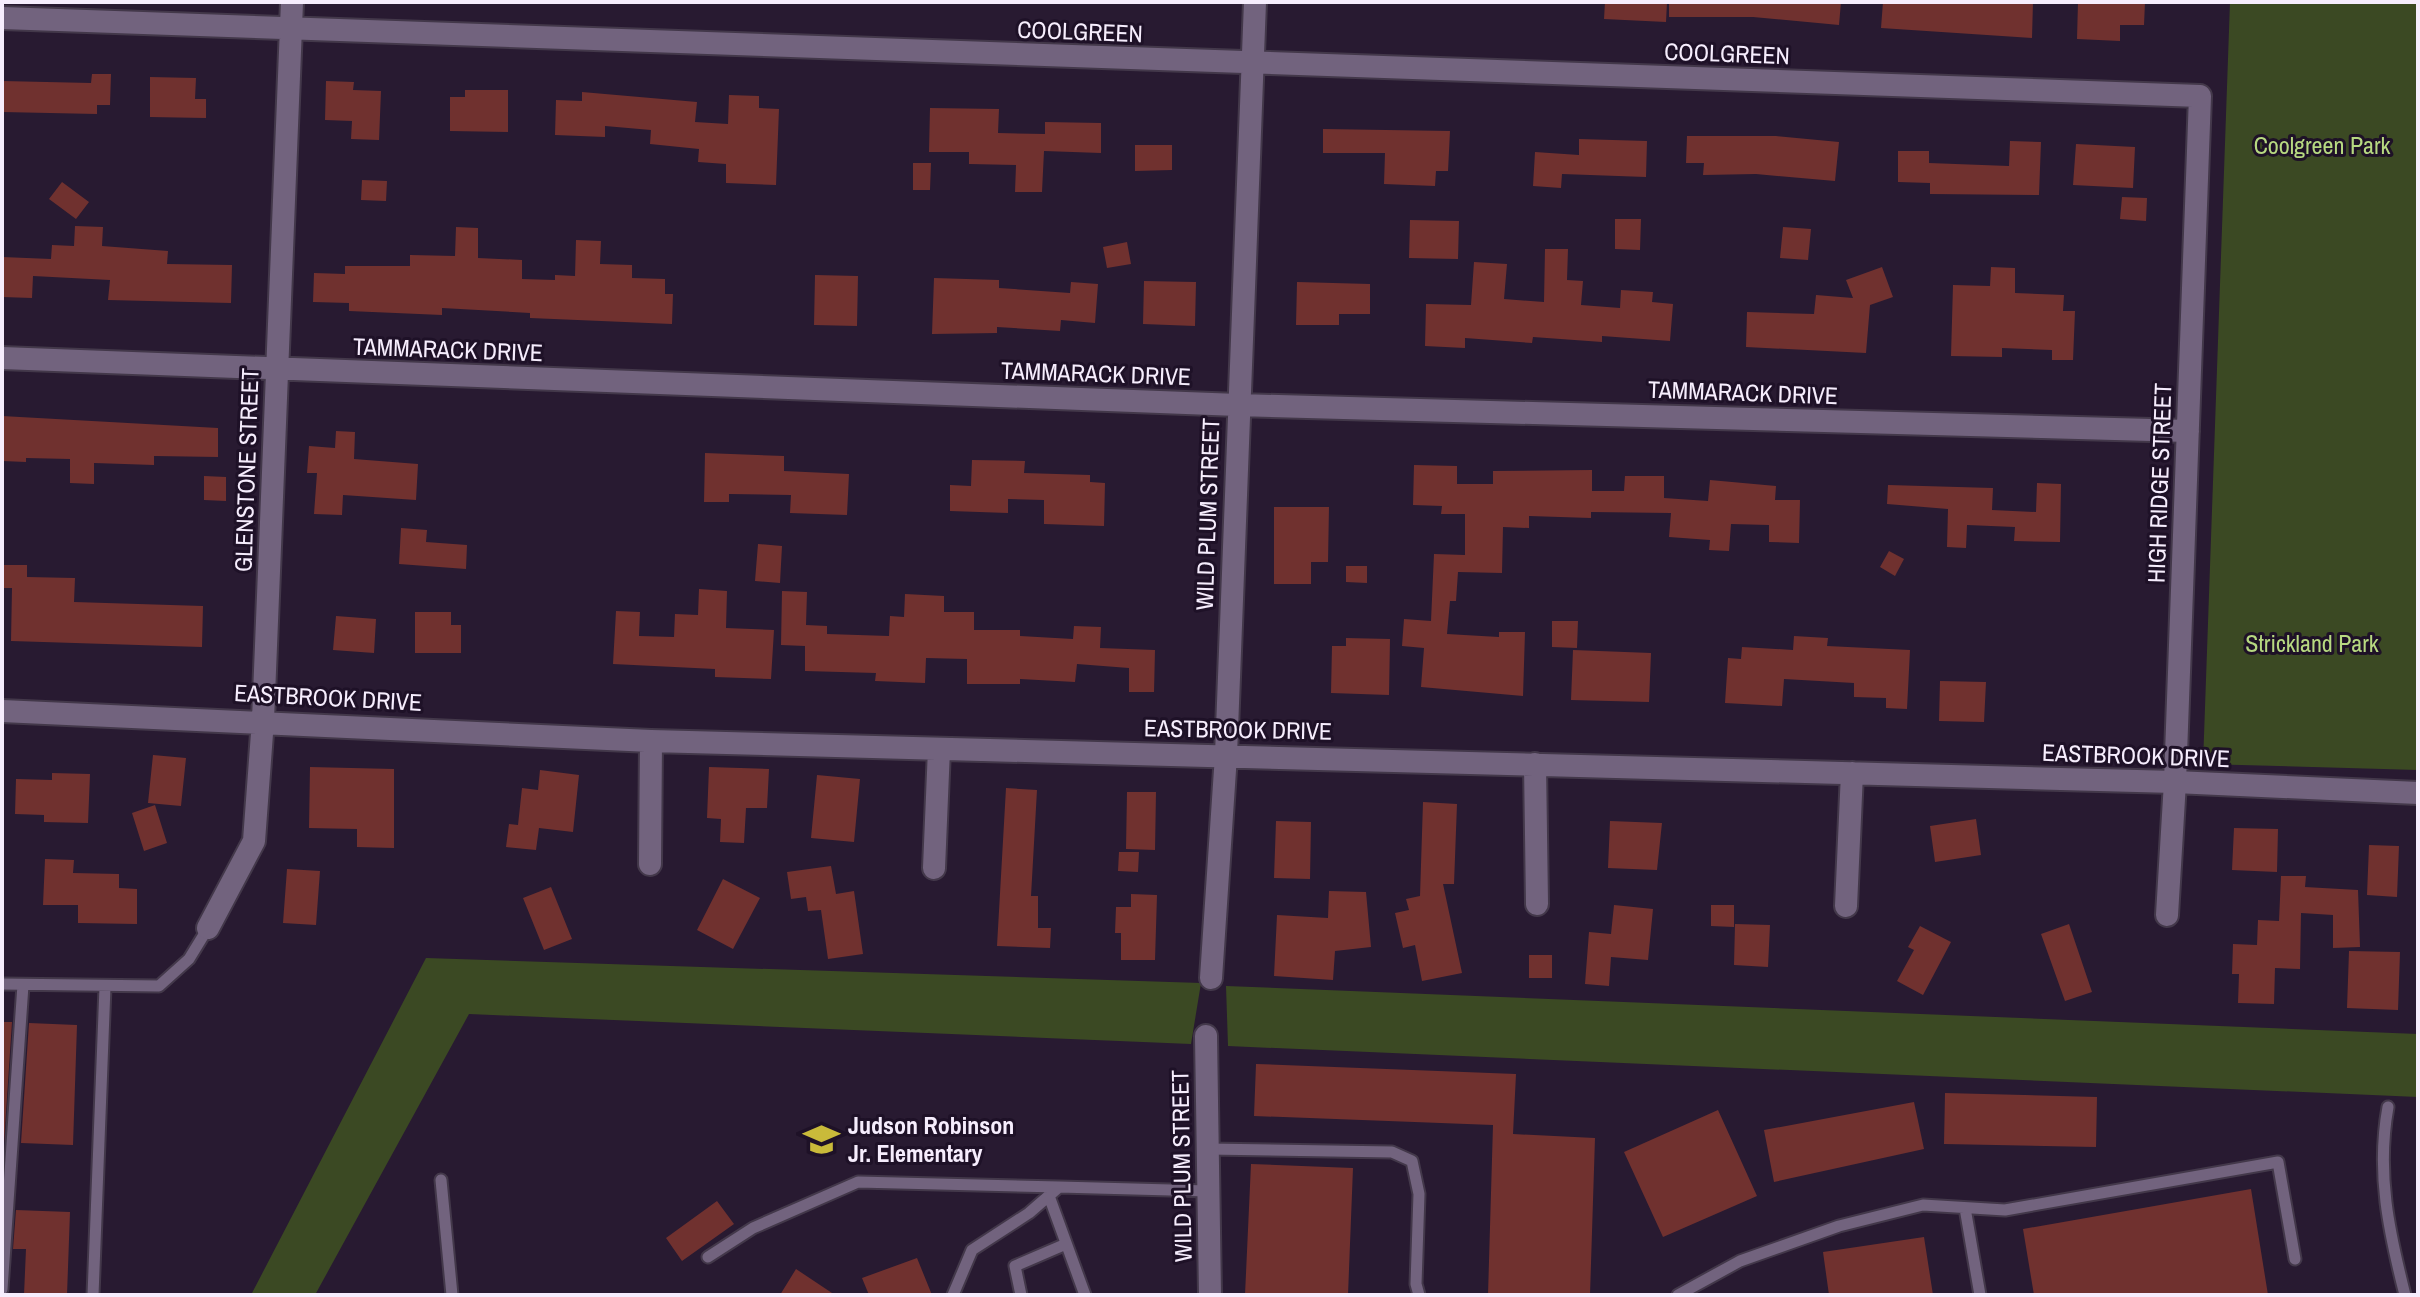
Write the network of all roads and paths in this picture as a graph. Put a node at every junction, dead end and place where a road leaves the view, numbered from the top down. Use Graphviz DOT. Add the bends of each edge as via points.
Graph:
graph roads {
  1 [pos="292,2"];
  2 [pos="1255,2"];
  3 [pos="2,18"];
  4 [pos="290,30"];
  5 [pos="1251,65"];
  6 [pos="2156,94"];
  7 [pos="2,358"];
  8 [pos="277,369"];
  9 [pos="1238,405"];
  10 [pos="2188,431"];
  11 [pos="2,711"];
  12 [pos="263,720"];
  13 [pos="651,741"];
  14 [pos="939,749"];
  15 [pos="1226,755"];
  16 [pos="1535,764"];
  17 [pos="1852,773"];
  18 [pos="2175,782"];
  19 [pos="2418,793"];
  20 [pos="650,864"];
  21 [pos="934,868"];
  22 [pos="1537,904"];
  23 [pos="1846,906"];
  24 [pos="2167,915"];
  25 [pos="208,928"];
  26 [pos="1211,978"];
  27 [pos="2,984"];
  28 [pos="23,985"];
  29 [pos="105,987"];
  30 [pos="1206,1036"];
  31 [pos="2388,1107"];
  32 [pos="1208,1149"];
  33 [pos="441,1180"];
  34 [pos="1059,1187"];
  35 [pos="1208,1191"];
  36 [pos="1049,1196"];
  37 [pos="1965,1208"];
  38 [pos="1066,1244"];
  39 [pos="708,1257"];
  40 [pos="2295,1259"];
  41 [pos="2,1289"];
  42 [pos="93,1295"];
  43 [pos="452,1295"];
  44 [pos="953,1295"];
  45 [pos="1021,1295"];
  46 [pos="1085,1295"];
  47 [pos="1210,1295"];
  48 [pos="1419,1295"];
  49 [pos="1678,1295"];
  50 [pos="1980,1295"];
  51 [pos="2405,1295"];
  1 -- 4 [label="street, GLENSTONE STREET"];
  2 -- 5 [label="street, WILD PLUM STREET"];
  3 -- 4 [label="street, COOLGREEN"];
  4 -- 5 [label="street, COOLGREEN"];
  4 -- 8 [label="street, GLENSTONE STREET"];
  5 -- 6 [label="street, COOLGREEN"];
  5 -- 9 [label="street, WILD PLUM STREET"];
  6 -- 10 [label="street, HIGH RIDGE STREET" via="2200,96"];
  7 -- 8 [label="street, TAMMARACK DRIVE"];
  8 -- 9 [label="street, TAMMARACK DRIVE"];
  8 -- 12 [label="street, GLENSTONE STREET"];
  9 -- 10 [label="street, TAMMARACK DRIVE"];
  9 -- 15 [label="street, WILD PLUM STREET"];
  10 -- 18 [label="street, HIGH RIDGE STREET"];
  11 -- 12 [label="street, EASTBROOK DRIVE"];
  12 -- 13 [label="street, EASTBROOK DRIVE"];
  12 -- 25 [label="street, GLENSTONE STREET" via="254,841"];
  13 -- 14 [label="street, EASTBROOK DRIVE"];
  13 -- 20 [label="street"];
  14 -- 15 [label="street, EASTBROOK DRIVE"];
  14 -- 21 [label="street"];
  15 -- 16 [label="street, EASTBROOK DRIVE"];
  15 -- 26 [label="street, WILD PLUM STREET"];
  16 -- 17 [label="street, EASTBROOK DRIVE"];
  16 -- 22 [label="street"];
  17 -- 18 [label="street, EASTBROOK DRIVE"];
  17 -- 23 [label="street"];
  18 -- 19 [label="street, EASTBROOK DRIVE"];
  18 -- 24 [label="street, HIGH RIDGE STREET"];
  25 -- 29 [label="lane" via="189,959 159,986"];
  27 -- 28 [label="lane"];
  28 -- 29 [label="lane"];
  28 -- 41 [label="lane"];
  29 -- 42 [label="lane"];
  30 -- 32 [label="street, WILD PLUM STREET"];
  31 -- 51 [label="lane" via="2384,1203"];
  32 -- 35 [label="street, WILD PLUM STREET"];
  32 -- 48 [label="lane" via="1392,1152 1412,1161 1419,1194"];
  33 -- 43 [label="lane"];
  34 -- 35 [label="lane"];
  34 -- 36 [label="lane"];
  34 -- 39 [label="lane" via="858,1182 753,1228"];
  35 -- 47 [label="street, WILD PLUM STREET"];
  36 -- 38 [label="lane"];
  36 -- 44 [label="lane" via="972,1250"];
  37 -- 40 [label="lane" via="2005,1210 2278,1162"];
  37 -- 49 [label="lane" via="1923,1205 1839,1226 1740,1261"];
  37 -- 50 [label="lane"];
  38 -- 45 [label="lane" via="1015,1266"];
  38 -- 46 [label="lane"];
}
